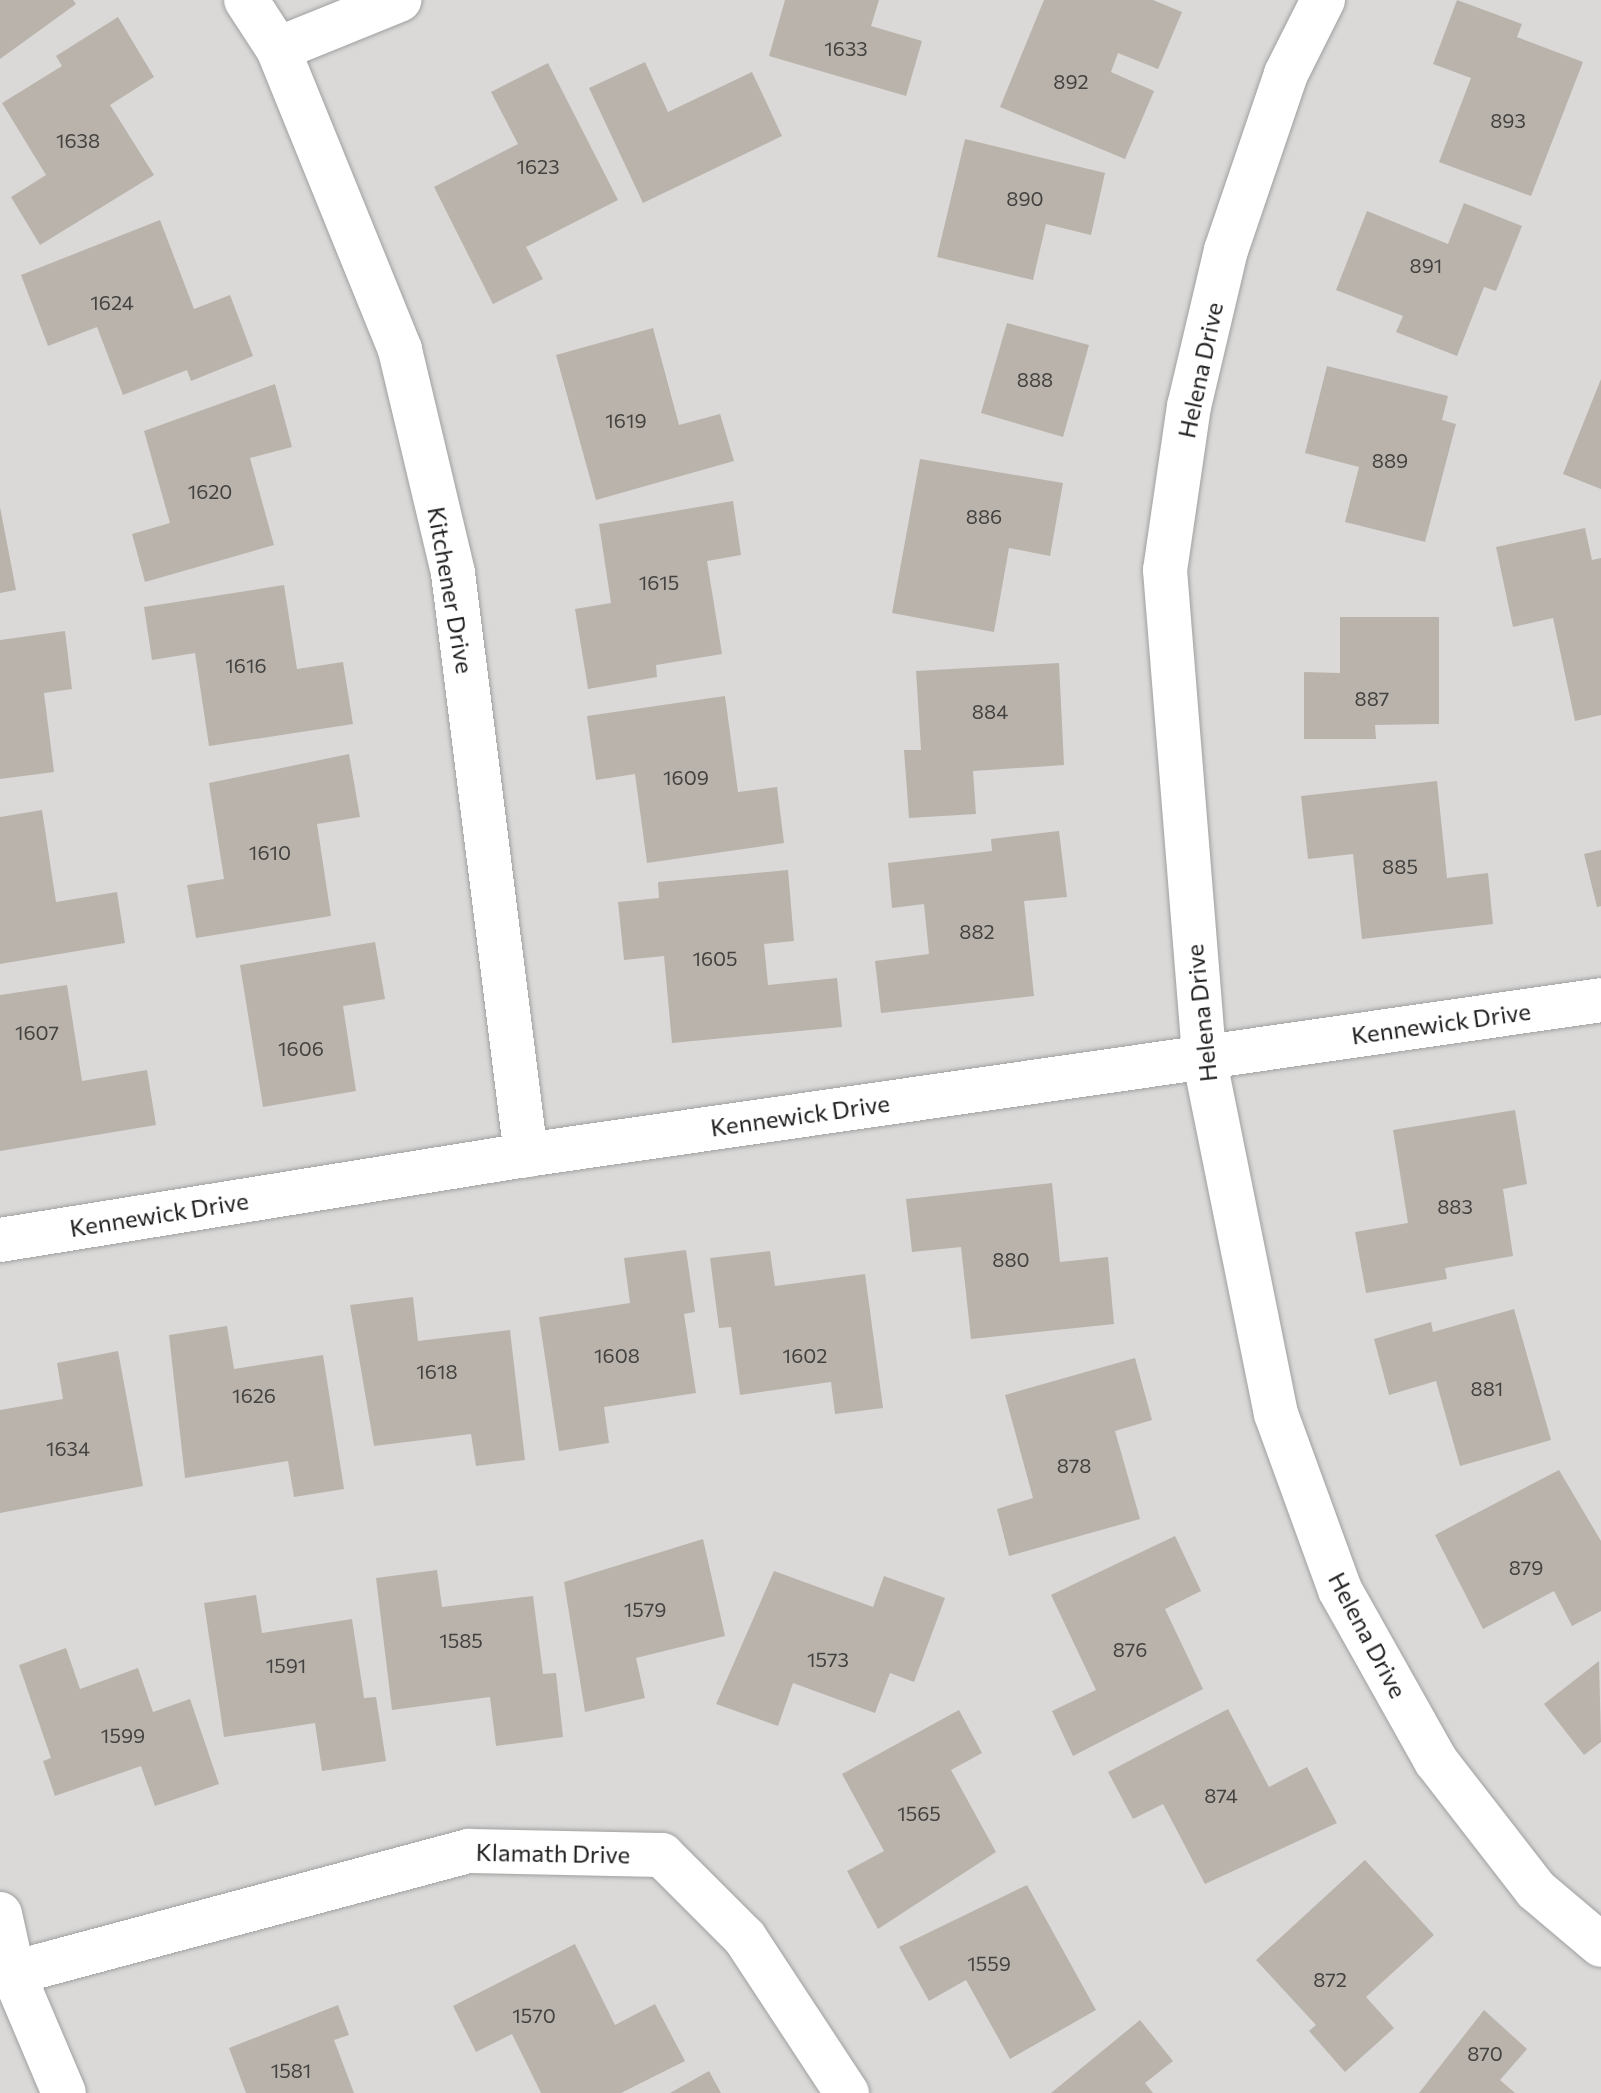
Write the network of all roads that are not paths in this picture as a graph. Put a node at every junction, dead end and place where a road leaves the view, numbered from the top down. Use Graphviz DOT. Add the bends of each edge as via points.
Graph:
graph roads {
  1 [pos="246,0"];
  2 [pos="399,0"];
  3 [pos="1323,0"];
  4 [pos="278,49"];
  5 [pos="1601,1000"];
  6 [pos="1204,1057"];
  7 [pos="526,1155"];
  8 [pos="0,1240"];
  9 [pos="0,1914"];
  10 [pos="1601,1945"];
  11 [pos="13,1973"];
  12 [pos="64,2093"];
  13 [pos="847,2093"];
  1 -- 4 [label="street, Kitchener Drive"];
  2 -- 4 [label="street"];
  3 -- 6 [label="street, Helena Drive" via="1286,74 1226,250 1189,406 1165,570"];
  4 -- 7 [label="street, Kitchener Drive" via="400,350 453,573"];
  5 -- 6 [label="street, Kennewick Drive"];
  6 -- 7 [label="street, Kennewick Drive"];
  6 -- 10 [label="street, Helena Drive" via="1276,1414 1340,1590 1436,1761 1536,1890"];
  7 -- 8 [label="street, Kennewick Drive"];
  9 -- 11 [label="street"];
  11 -- 12 [label="street"];
  11 -- 13 [label="street, Klamath Drive" via="469,1851 662,1855 745,1938"];
}
